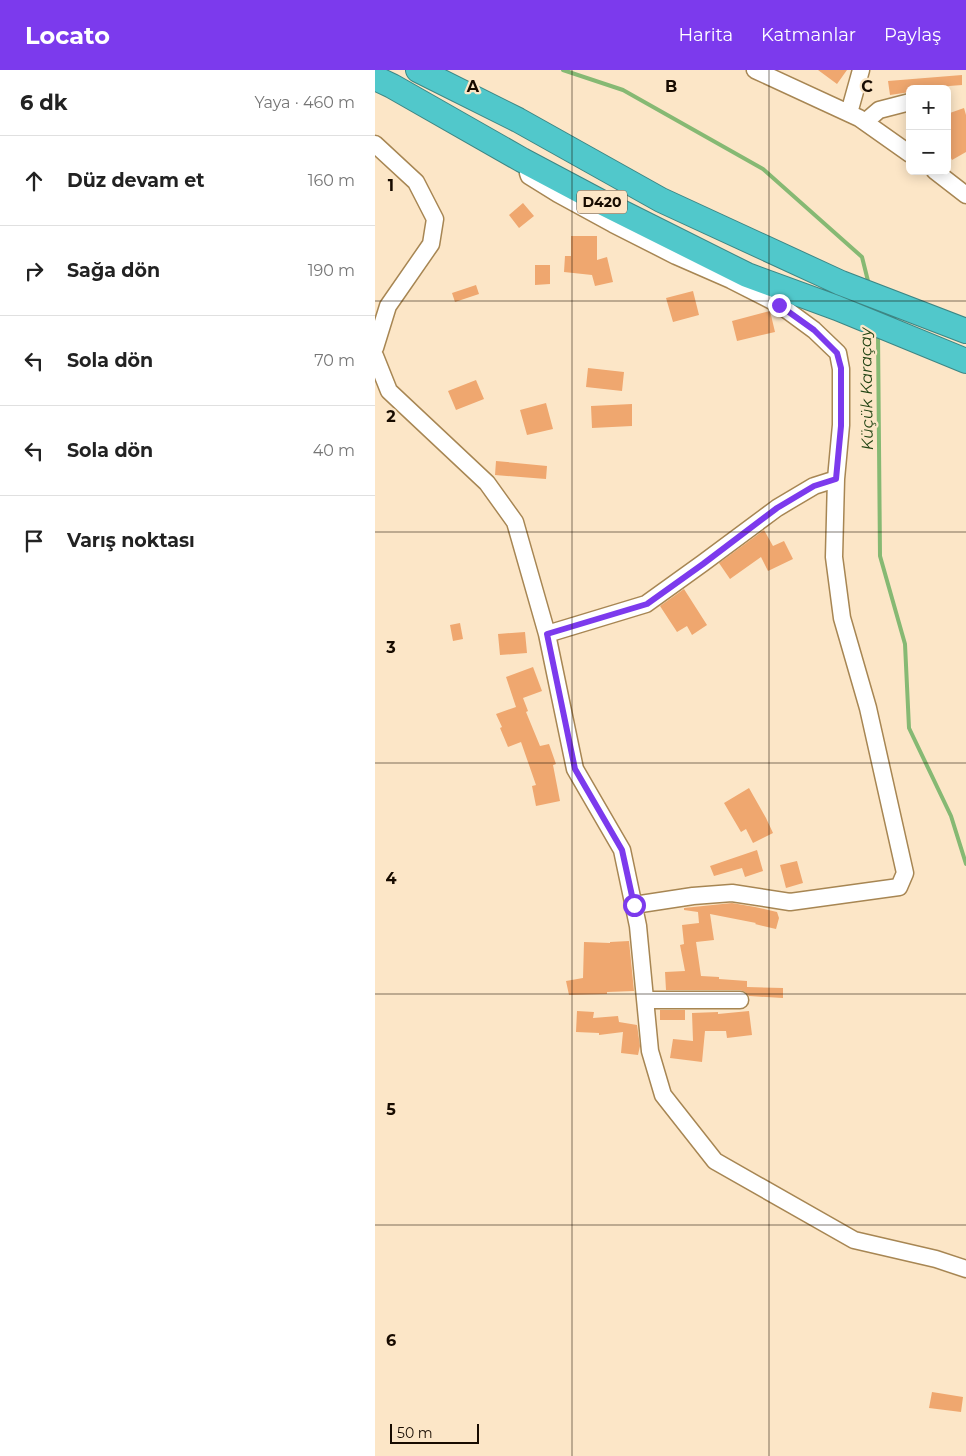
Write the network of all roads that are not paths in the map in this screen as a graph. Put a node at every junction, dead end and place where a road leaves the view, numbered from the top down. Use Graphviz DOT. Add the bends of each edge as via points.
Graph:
graph roads {
  1 [pos="418,70"];
  2 [pos="755,70"];
  3 [pos="861,70"];
  4 [pos="375,78"];
  5 [pos="906,103"];
  6 [pos="849,113"];
  7 [pos="865,122"];
  8 [pos="375,144"];
  9 [pos="906,151"];
  10 [pos="522,160"];
  11 [pos="940,175"];
  12 [pos="966,195"];
  13 [pos="955,327"];
  14 [pos="375,348"];
  15 [pos="375,356"];
  16 [pos="966,361"];
  17 [pos="836,479"];
  18 [pos="547,634"];
  19 [pos="634,905"];
  20 [pos="645,1000"];
  21 [pos="741,1000"];
  22 [pos="966,1269"];
  1 -- 13 [label="highway, D420" via="518,120 661,200 841,283"];
  2 -- 6 [label="street"];
  3 -- 6 [label="street"];
  4 -- 10 [label="highway, D420"];
  5 -- 7 [label="street" via="879,110"];
  6 -- 7 [label="street"];
  7 -- 9 [label="street"];
  8 -- 14 [label="street" via="416,182 435,219 431,244 389,306"];
  10 -- 16 [label="highway, D420" via="747,275"];
  10 -- 17 [label="street" via="529,176 558,194 779,305 814,330 837,353 841,368 841,416"];
  11 -- 12 [label="street"];
  15 -- 18 [label="street" via="389,392 487,483 515,522"];
  17 -- 18 [label="street" via="814,486 777,508 647,604"];
  17 -- 19 [label="street" via="834,557 841,618 869,708 905,873 899,886 790,902 732,893"];
  18 -- 19 [label="street" via="575,769 622,850"];
  19 -- 20 [label="street"];
  20 -- 21 [label="street"];
  20 -- 22 [label="street" via="649,1051 663,1095 715,1161 854,1240"];
}
